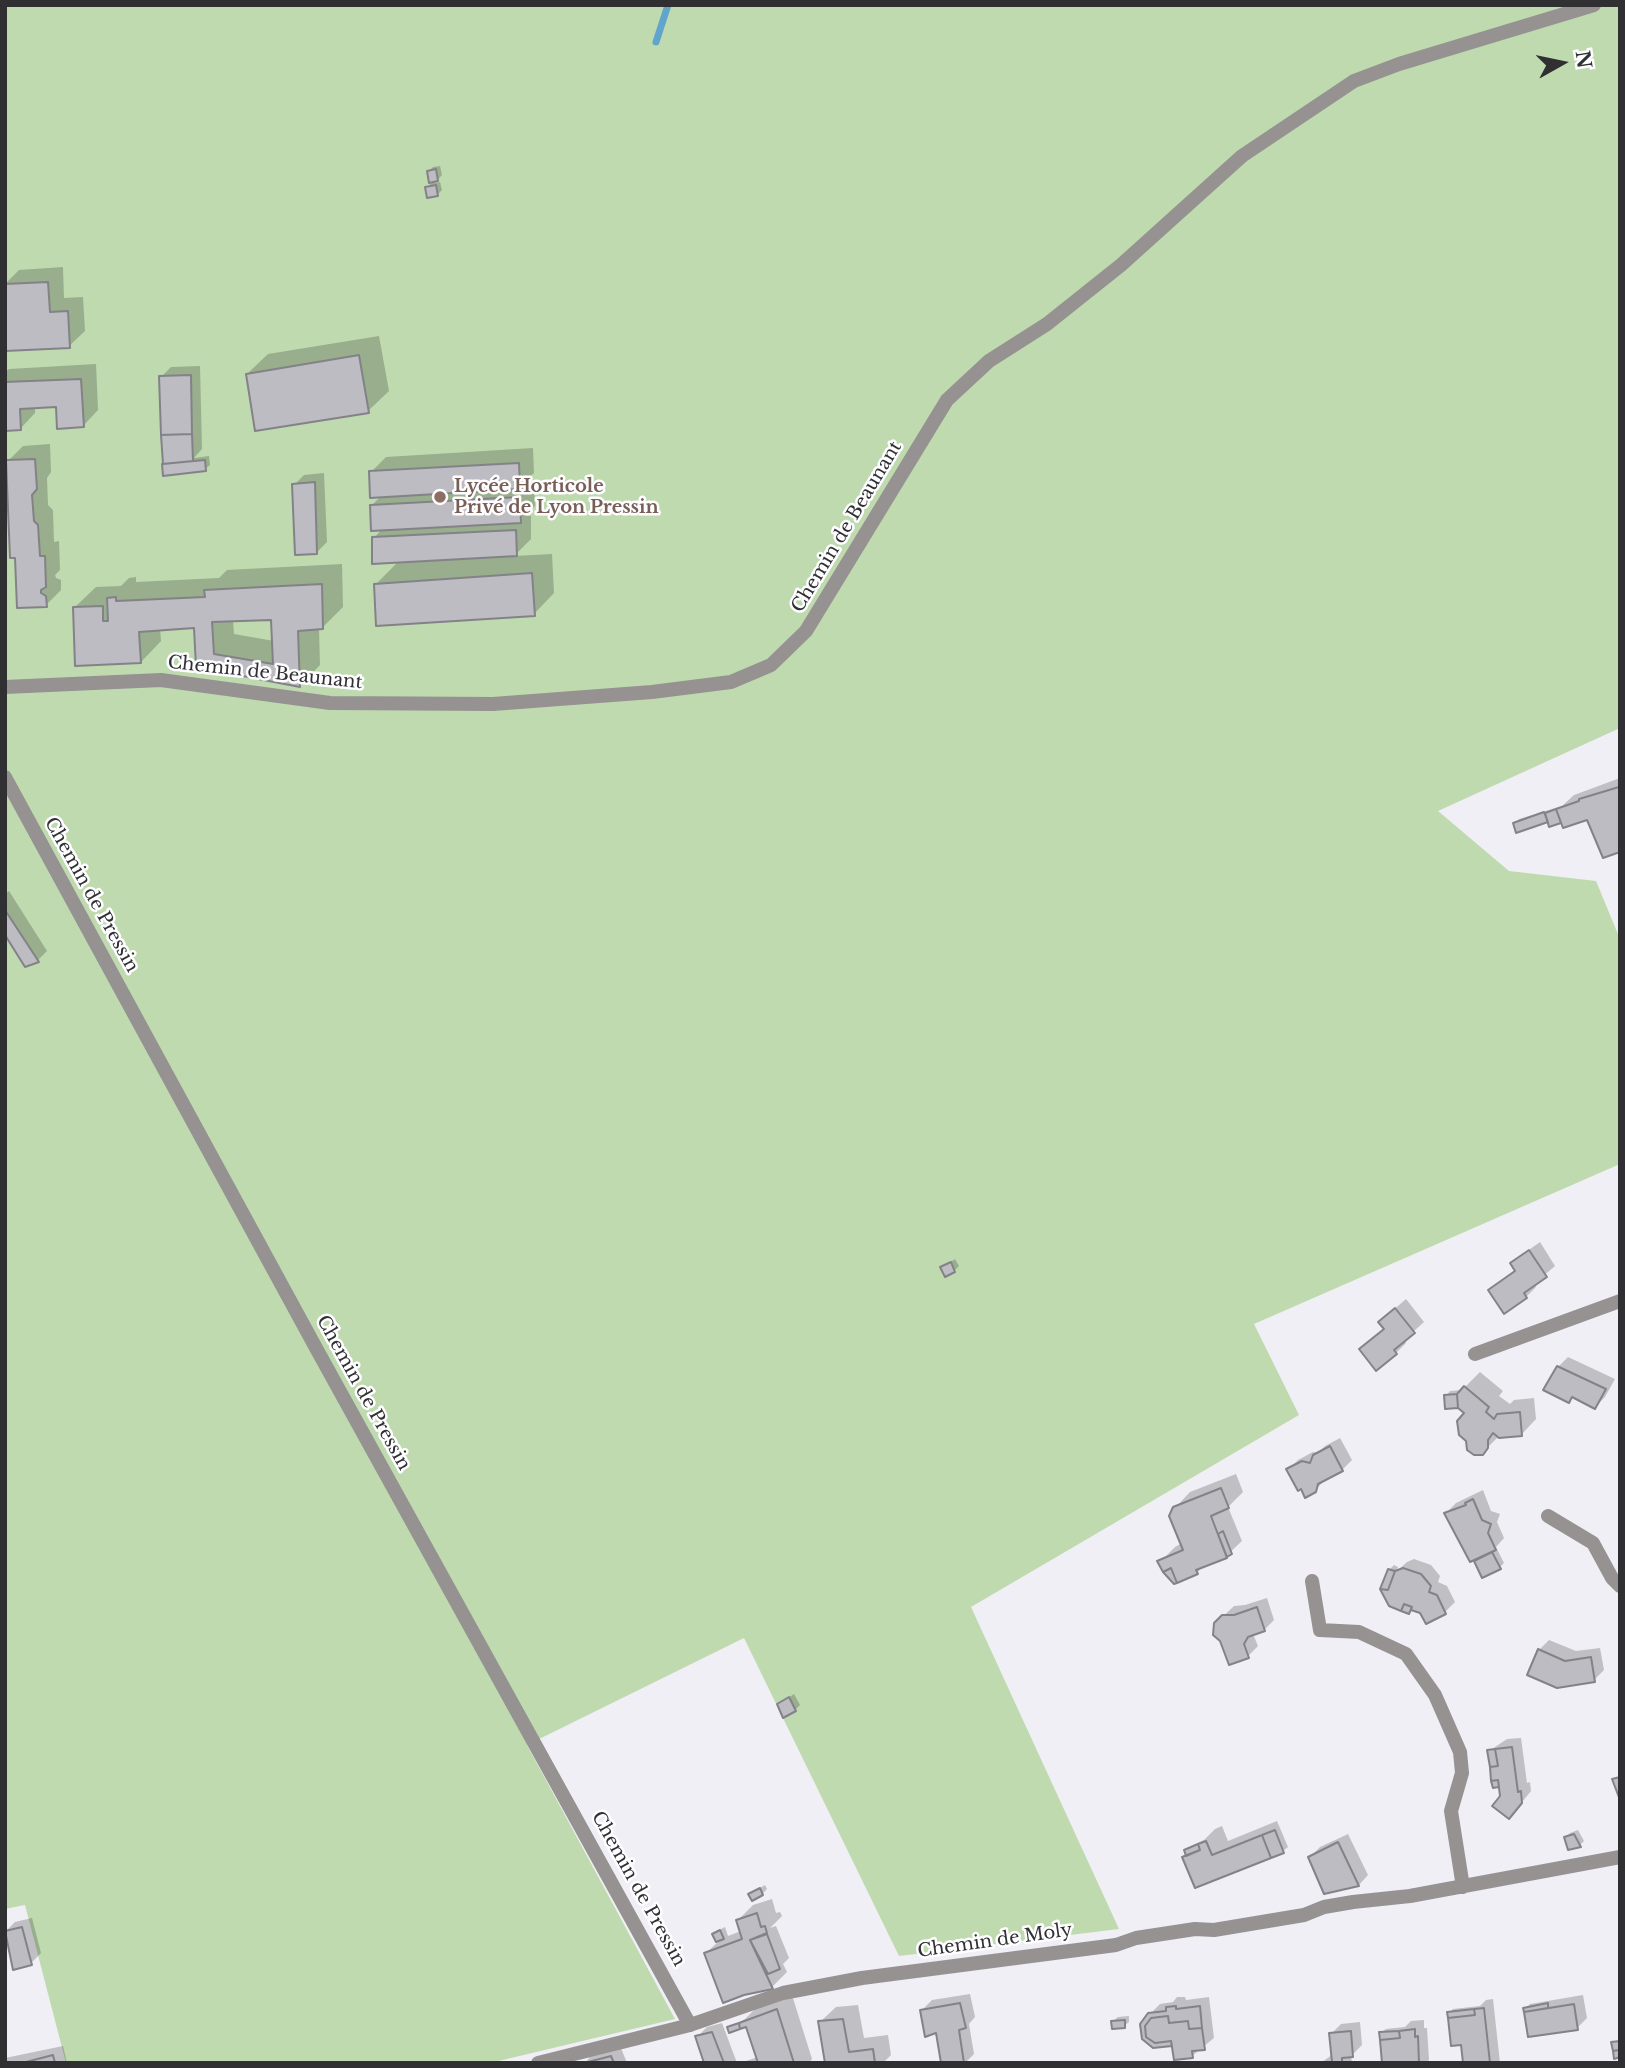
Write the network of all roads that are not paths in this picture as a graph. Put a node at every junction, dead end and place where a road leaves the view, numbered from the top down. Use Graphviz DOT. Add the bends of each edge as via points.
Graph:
graph roads {
  1 [pos="1594,5"];
  2 [pos="5,686"];
  3 [pos="5,777"];
  4 [pos="1620,1301"];
  5 [pos="1475,1354"];
  6 [pos="1548,1516"];
  7 [pos="1312,1581"];
  8 [pos="1620,1586"];
  9 [pos="1620,1857"];
  10 [pos="1463,1887"];
  11 [pos="690,2025"];
  12 [pos="553,2061"];
  13 [pos="538,2063"];
  1 -- 2 [label="street, Chemin de Beaunant" via="1354,81 1242,156 1121,265 1047,324 989,361 947,400 806,631 771,665 731,681 493,704 330,703 161,680"];
  3 -- 11 [label="street, Chemin de Pressin"];
  4 -- 5 [label="street"];
  6 -- 8 [label="street" via="1592,1543"];
  7 -- 10 [label="street" via="1320,1630 1359,1632 1406,1654 1434,1695 1460,1752 1462,1773 1451,1811"];
  9 -- 10 [label="street, Chemin de Moly"];
  10 -- 11 [label="street, Chemin de Moly" via="1324,1907 1304,1915 1214,1930 1195,1929 1116,1945 796,1990"];
  11 -- 12 [label="street, Chemin de Moly"];
  12 -- 13 [label="street, Chemin de Moly"];
}
